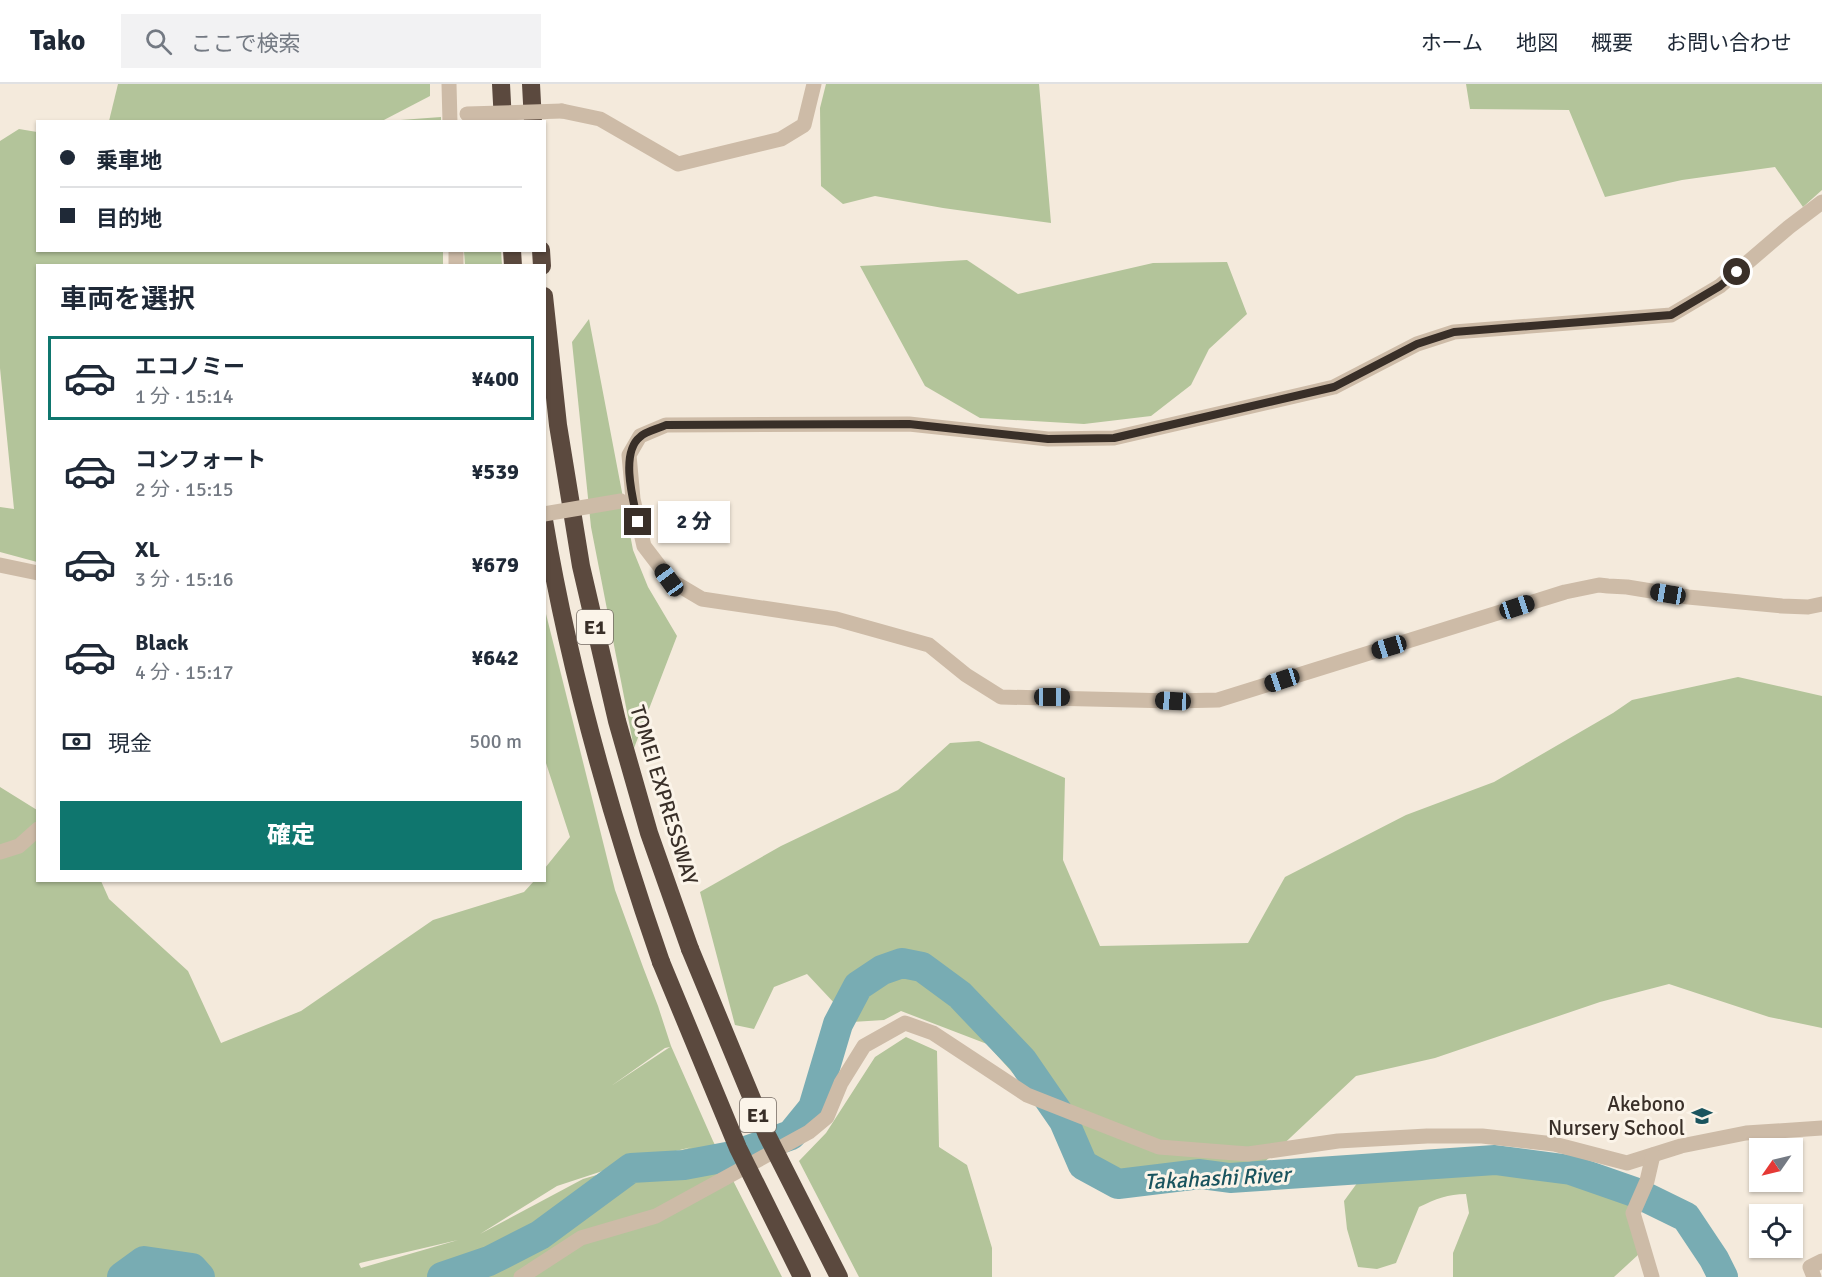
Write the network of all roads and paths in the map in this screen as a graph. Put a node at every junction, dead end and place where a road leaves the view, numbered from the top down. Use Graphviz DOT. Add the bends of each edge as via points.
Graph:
graph roads {
  1 [pos="449,84"];
  2 [pos="501,84"];
  3 [pos="531,84"];
  4 [pos="814,84"];
  5 [pos="449,117"];
  6 [pos="503,120"];
  7 [pos="533,120"];
  8 [pos="1822,202"];
  9 [pos="546,314"];
  10 [pos="627,500"];
  11 [pos="546,514"];
  12 [pos="546,530"];
  13 [pos="0,565"];
  14 [pos="36,573"];
  15 [pos="1822,604"];
  16 [pos="36,831"];
  17 [pos="0,852"];
  18 [pos="1822,1128"];
  19 [pos="1653,1155"];
  20 [pos="1822,1261"];
  21 [pos="521,1277"];
  22 [pos="802,1277"];
  23 [pos="839,1277"];
  24 [pos="1652,1277"];
  25 [pos="1814,1277"];
  1 -- 5 [label="street"];
  2 -- 6 [label="highway"];
  3 -- 7 [label="highway"];
  4 -- 5 [label="street, bridge" via="804,125 781,139 678,164 600,119 562,111"];
  8 -- 10 [label="street" via="1720,286 1671,315 1454,332 1417,344 1334,387 1114,438 1048,439 909,424 666,425 640,436 628,454"];
  9 -- 23 [label="highway, TOMEI EXPRESSWAY / E1, bridge" via="558,425 581,567 620,732 649,833 690,949 767,1134"];
  10 -- 11 [label="street, bridge"];
  10 -- 15 [label="street" via="644,546 669,580 702,599 836,619 929,645 1001,697 1218,700 1565,592 1599,585 1782,606"];
  12 -- 22 [label="highway, E1, bridge" via="574,668 626,861 661,962 738,1148"];
  13 -- 14 [label="street"];
  16 -- 17 [label="street" via="19,846"];
  18 -- 19 [label="street" via="1746,1133"];
  19 -- 21 [label="street" via="1627,1163 1554,1144 1482,1136 1338,1141 1248,1154 1159,1147 1027,1095 933,1033 905,1023 864,1046 827,1117 809,1132 656,1216 581,1238"];
  19 -- 24 [label="street" via="1633,1214"];
  20 -- 25 [label="street" via="1810,1267"];
}
